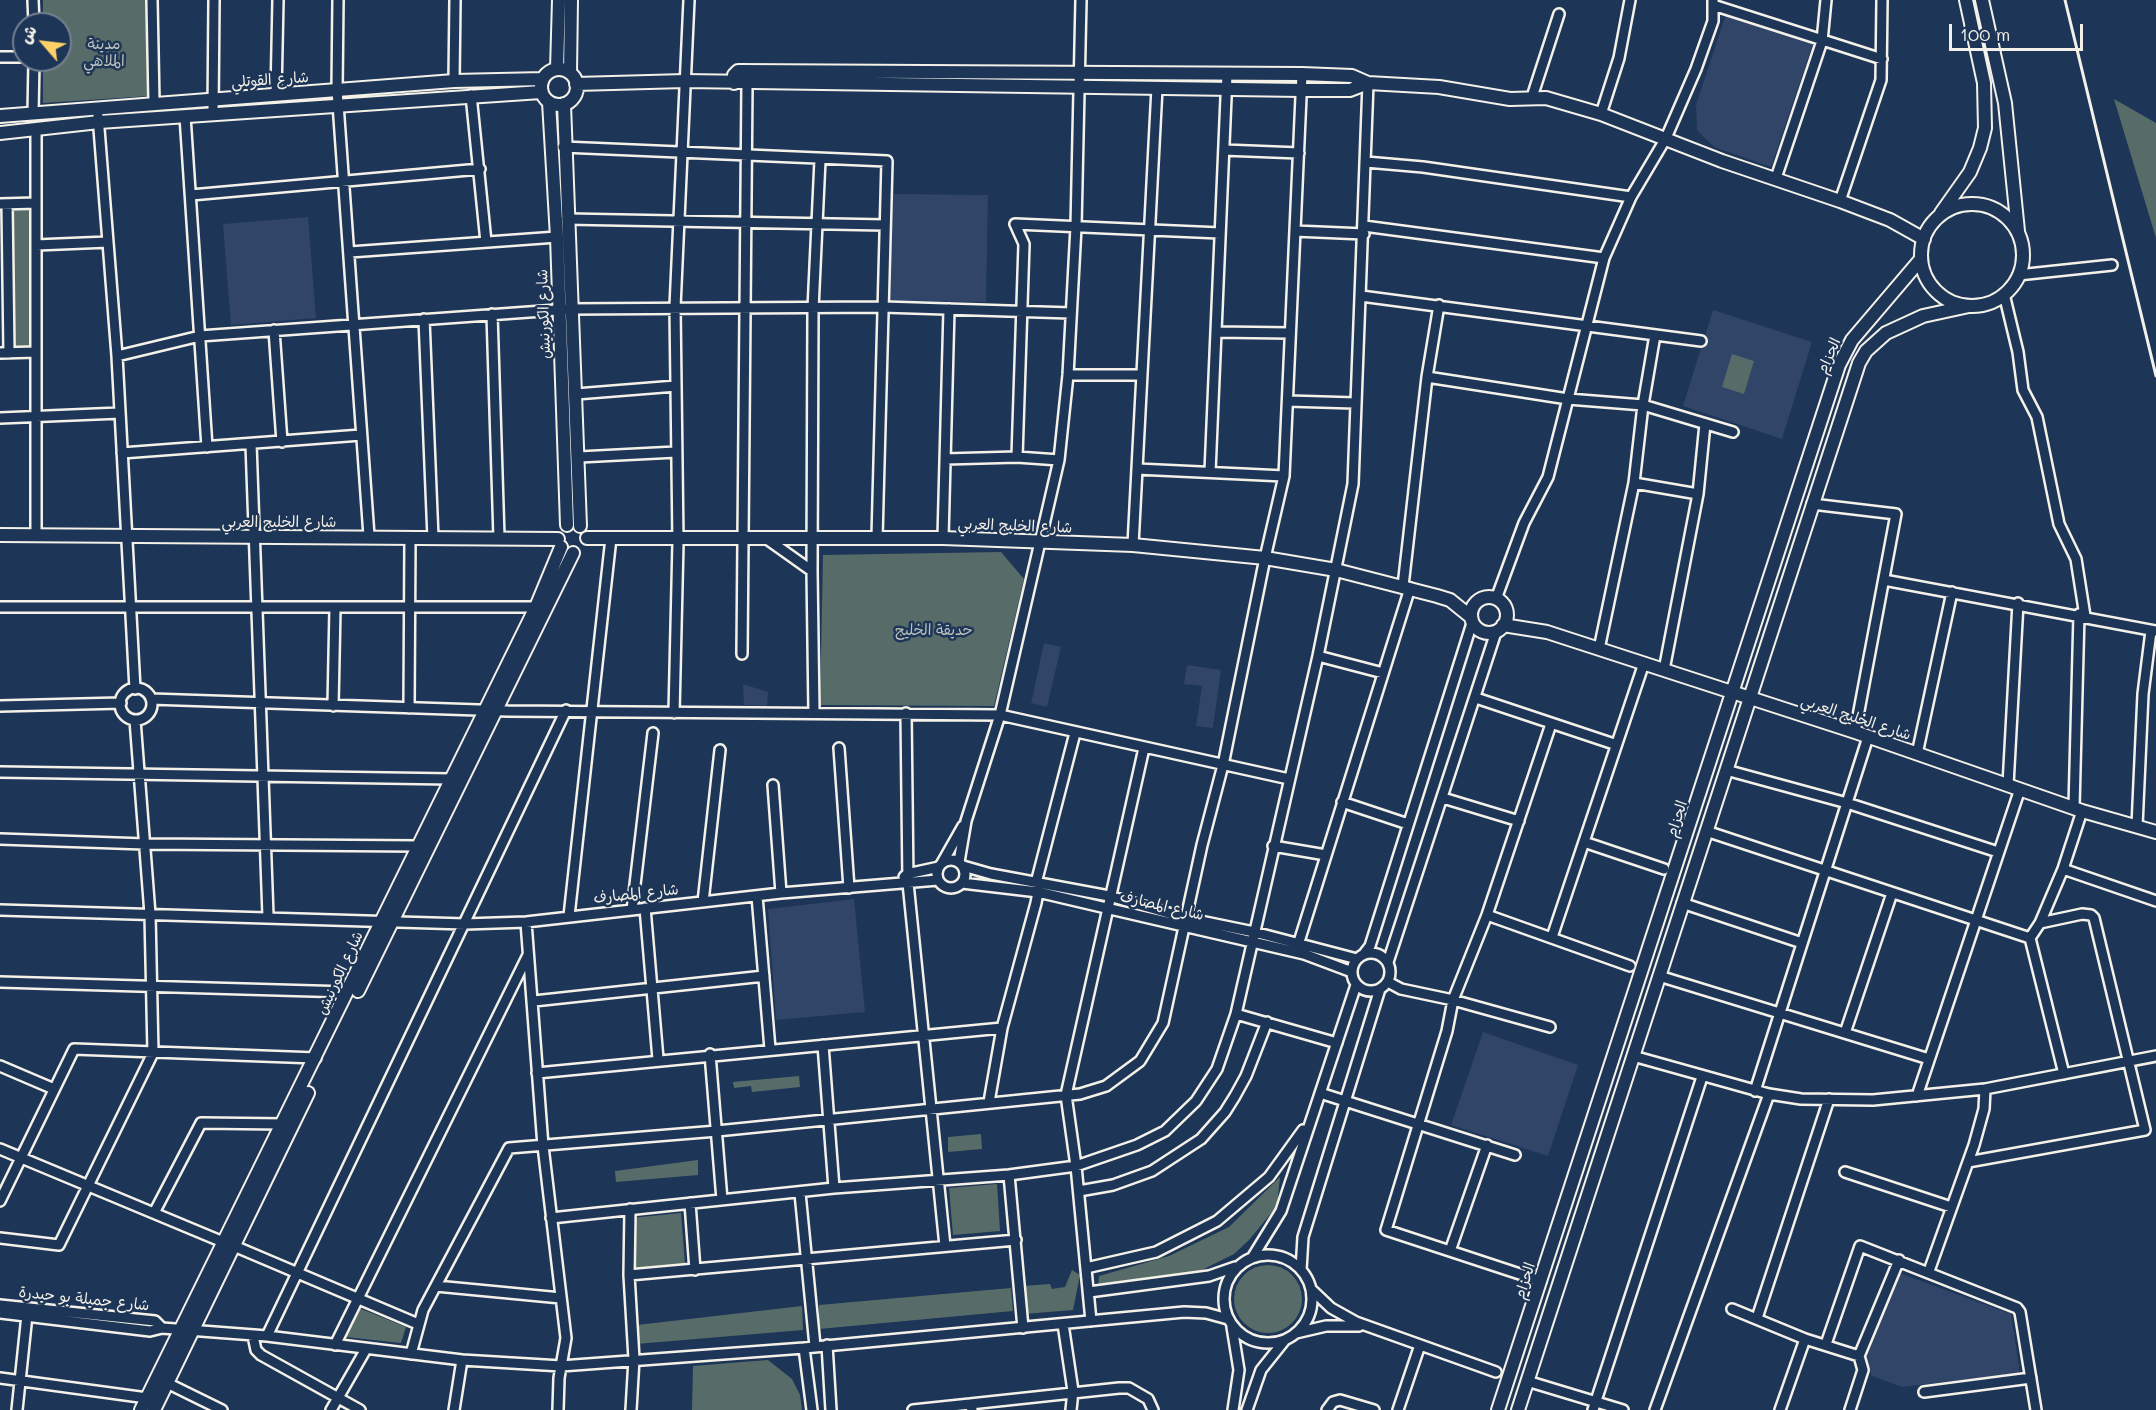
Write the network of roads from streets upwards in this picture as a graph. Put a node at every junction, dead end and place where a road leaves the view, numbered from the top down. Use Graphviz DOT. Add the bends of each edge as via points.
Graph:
graph roads {
  1 [pos="152,0"];
  2 [pos="214,0"];
  3 [pos="278,0"];
  4 [pos="338,0"];
  5 [pos="455,0"];
  6 [pos="559,0"];
  7 [pos="571,0"];
  8 [pos="689,0"];
  9 [pos="1081,0"];
  10 [pos="1630,0"];
  11 [pos="1826,0"];
  12 [pos="1882,0"];
  13 [pos="1966,0"];
  14 [pos="1982,0"];
  15 [pos="1713,2"];
  16 [pos="1558,14"];
  17 [pos="1822,41"];
  18 [pos="1882,60"];
  19 [pos="557,69"];
  20 [pos="34,72"];
  21 [pos="1079,73"];
  22 [pos="1227,74"];
  23 [pos="1302,74"];
  24 [pos="573,79"];
  25 [pos="454,81"];
  26 [pos="685,81"];
  27 [pos="734,83"];
  28 [pos="747,83"];
  29 [pos="1368,83"];
  30 [pos="542,85"];
  31 [pos="1079,87"];
  32 [pos="1157,88"];
  33 [pos="1226,89"];
  34 [pos="337,90"];
  35 [pos="1301,90"];
  36 [pos="276,94"];
  37 [pos="471,95"];
  38 [pos="1532,97"];
  39 [pos="212,99"];
  40 [pos="154,102"];
  41 [pos="549,102"];
  42 [pos="564,104"];
  43 [pos="339,106"];
  44 [pos="97,108"];
  45 [pos="33,114"];
  46 [pos="213,114"];
  47 [pos="1601,114"];
  48 [pos="0,116"];
  49 [pos="185,116"];
  50 [pos="99,122"];
  51 [pos="36,130"];
  52 [pos="0,133"];
  53 [pos="1666,138"];
  54 [pos="563,147"];
  55 [pos="1224,150"];
  56 [pos="1299,153"];
  57 [pos="682,154"];
  58 [pos="747,157"];
  59 [pos="820,160"];
  60 [pos="1366,162"];
  61 [pos="480,169"];
  62 [pos="1776,178"];
  63 [pos="344,180"];
  64 [pos="191,195"];
  65 [pos="1631,197"];
  66 [pos="1840,201"];
  67 [pos="36,203"];
  68 [pos="3,204"];
  69 [pos="567,219"];
  70 [pos="679,221"];
  71 [pos="1934,222"];
  72 [pos="746,223"];
  73 [pos="817,224"];
  74 [pos="885,225"];
  75 [pos="1076,227"];
  76 [pos="1150,230"];
  77 [pos="1364,230"];
  78 [pos="1295,231"];
  79 [pos="1220,233"];
  80 [pos="2018,235"];
  81 [pos="557,237"];
  82 [pos="1924,239"];
  83 [pos="108,242"];
  84 [pos="486,242"];
  85 [pos="36,245"];
  86 [pos="350,252"];
  87 [pos="1604,258"];
  88 [pos="1921,259"];
  89 [pos="2112,265"];
  90 [pos="2018,275"];
  91 [pos="2004,294"];
  92 [pos="1361,296"];
  93 [pos="1439,306"];
  94 [pos="1969,306"];
  95 [pos="675,307"];
  96 [pos="745,307"];
  97 [pos="883,307"];
  98 [pos="564,309"];
  99 [pos="813,309"];
  100 [pos="949,309"];
  101 [pos="1022,311"];
  102 [pos="1071,313"];
  103 [pos="492,314"];
  104 [pos="424,319"];
  105 [pos="353,323"];
  106 [pos="1588,326"];
  107 [pos="274,330"];
  108 [pos="1216,332"];
  109 [pos="1290,333"];
  110 [pos="1655,335"];
  111 [pos="200,336"];
  112 [pos="1701,341"];
  113 [pos="36,352"];
  114 [pos="5,353"];
  115 [pos="117,356"];
  116 [pos="1068,375"];
  117 [pos="1142,375"];
  118 [pos="1427,377"];
  119 [pos="676,386"];
  120 [pos="576,394"];
  121 [pos="1568,399"];
  122 [pos="1288,401"];
  123 [pos="1355,403"];
  124 [pos="1643,405"];
  125 [pos="120,413"];
  126 [pos="36,417"];
  127 [pos="0,418"];
  128 [pos="1705,424"];
  129 [pos="1733,432"];
  130 [pos="361,435"];
  131 [pos="282,442"];
  132 [pos="251,444"];
  133 [pos="207,447"];
  134 [pos="676,452"];
  135 [pos="122,453"];
  136 [pos="579,457"];
  137 [pos="1017,457"];
  138 [pos="945,459"];
  139 [pos="1059,460"];
  140 [pos="1137,469"];
  141 [pos="1210,472"];
  142 [pos="1284,476"];
  143 [pos="1634,483"];
  144 [pos="1698,494"];
  145 [pos="1812,504"];
  146 [pos="567,525"];
  147 [pos="580,526"];
  148 [pos="0,535"];
  149 [pos="36,536"];
  150 [pos="369,536"];
  151 [pos="127,537"];
  152 [pos="410,537"];
  153 [pos="254,538"];
  154 [pos="433,538"];
  155 [pos="499,538"];
  156 [pos="587,538"];
  157 [pos="611,538"];
  158 [pos="678,538"];
  159 [pos="742,538"];
  160 [pos="813,538"];
  161 [pos="877,538"];
  162 [pos="943,538"];
  163 [pos="767,539"];
  164 [pos="1040,542"];
  165 [pos="559,543"];
  166 [pos="1133,544"];
  167 [pos="573,553"];
  168 [pos="1265,558"];
  169 [pos="1336,570"];
  170 [pos="812,571"];
  171 [pos="1884,580"];
  172 [pos="1407,587"];
  173 [pos="1952,592"];
  174 [pos="1437,596"];
  175 [pos="1479,600"];
  176 [pos="2018,603"];
  177 [pos="1501,604"];
  178 [pos="0,607"];
  179 [pos="130,607"];
  180 [pos="409,607"];
  181 [pos="536,607"];
  182 [pos="257,608"];
  183 [pos="335,608"];
  184 [pos="2082,615"];
  185 [pos="1472,620"];
  186 [pos="1500,628"];
  187 [pos="2154,631"];
  188 [pos="1546,632"];
  189 [pos="1599,649"];
  190 [pos="742,654"];
  191 [pos="1318,656"];
  192 [pos="1644,663"];
  193 [pos="1664,670"];
  194 [pos="1383,674"];
  195 [pos="135,689"];
  196 [pos="1734,692"];
  197 [pos="1476,698"];
  198 [pos="1749,698"];
  199 [pos="151,699"];
  200 [pos="121,703"];
  201 [pos="262,703"];
  202 [pos="0,706"];
  203 [pos="333,706"];
  204 [pos="409,708"];
  205 [pos="491,709"];
  206 [pos="566,710"];
  207 [pos="591,710"];
  208 [pos="674,713"];
  209 [pos="814,713"];
  210 [pos="906,714"];
  211 [pos="1000,715"];
  212 [pos="135,720"];
  213 [pos="1551,724"];
  214 [pos="1855,732"];
  215 [pos="653,733"];
  216 [pos="1074,733"];
  217 [pos="1868,736"];
  218 [pos="1614,744"];
  219 [pos="839,748"];
  220 [pos="1144,748"];
  221 [pos="720,750"];
  222 [pos="1917,754"];
  223 [pos="1224,765"];
  224 [pos="1726,770"];
  225 [pos="0,772"];
  226 [pos="141,775"];
  227 [pos="265,777"];
  228 [pos="452,779"];
  229 [pos="1289,779"];
  230 [pos="773,785"];
  231 [pos="2014,787"];
  232 [pos="1443,798"];
  233 [pos="1342,802"];
  234 [pos="1847,804"];
  235 [pos="2078,809"];
  236 [pos="966,821"];
  237 [pos="1519,821"];
  238 [pos="1408,824"];
  239 [pos="2137,826"];
  240 [pos="1706,831"];
  241 [pos="2156,832"];
  242 [pos="0,839"];
  243 [pos="1584,842"];
  244 [pos="145,844"];
  245 [pos="265,845"];
  246 [pos="419,846"];
  247 [pos="1273,846"];
  248 [pos="1998,852"];
  249 [pos="1326,855"];
  250 [pos="961,864"];
  251 [pos="940,865"];
  252 [pos="1664,869"];
  253 [pos="2063,869"];
  254 [pos="1825,871"];
  255 [pos="908,878"];
  256 [pos="938,880"];
  257 [pos="962,884"];
  258 [pos="849,888"];
  259 [pos="1037,888"];
  260 [pos="781,893"];
  261 [pos="1892,893"];
  262 [pos="1109,896"];
  263 [pos="757,897"];
  264 [pos="2156,901"];
  265 [pos="703,902"];
  266 [pos="1682,903"];
  267 [pos="645,908"];
  268 [pos="1106,908"];
  269 [pos="0,910"];
  270 [pos="632,910"];
  271 [pos="150,914"];
  272 [pos="1487,915"];
  273 [pos="268,916"];
  274 [pos="569,916"];
  275 [pos="1976,920"];
  276 [pos="526,922"];
  277 [pos="1184,922"];
  278 [pos="385,923"];
  279 [pos="2040,923"];
  280 [pos="465,924"];
  281 [pos="1253,936"];
  282 [pos="1552,938"];
  283 [pos="2030,938"];
  284 [pos="1802,944"];
  285 [pos="1298,945"];
  286 [pos="528,955"];
  287 [pos="1360,957"];
  288 [pos="1388,962"];
  289 [pos="1630,966"];
  290 [pos="1352,972"];
  291 [pos="1659,975"];
  292 [pos="764,976"];
  293 [pos="0,982"];
  294 [pos="152,984"];
  295 [pos="1356,985"];
  296 [pos="1384,985"];
  297 [pos="652,988"];
  298 [pos="348,993"];
  299 [pos="1453,1000"];
  300 [pos="534,1001"];
  301 [pos="1236,1014"];
  302 [pos="1780,1014"];
  303 [pos="1267,1022"];
  304 [pos="1550,1027"];
  305 [pos="1002,1028"];
  306 [pos="1845,1033"];
  307 [pos="924,1035"];
  308 [pos="1337,1043"];
  309 [pos="823,1045"];
  310 [pos="770,1049"];
  311 [pos="153,1053"];
  312 [pos="710,1054"];
  313 [pos="1633,1056"];
  314 [pos="2156,1056"];
  315 [pos="316,1058"];
  316 [pos="658,1059"];
  317 [pos="1929,1059"];
  318 [pos="2129,1061"];
  319 [pos="0,1066"];
  320 [pos="537,1073"];
  321 [pos="2064,1074"];
  322 [pos="1702,1077"];
  323 [pos="54,1089"];
  324 [pos="1985,1089"];
  325 [pos="1755,1092"];
  326 [pos="1320,1093"];
  327 [pos="1769,1094"];
  328 [pos="1066,1095"];
  329 [pos="1917,1096"];
  330 [pos="1829,1099"];
  331 [pos="1346,1100"];
  332 [pos="989,1102"];
  333 [pos="930,1108"];
  334 [pos="828,1119"];
  335 [pos="1310,1121"];
  336 [pos="284,1124"];
  337 [pos="1419,1124"];
  338 [pos="717,1131"];
  339 [pos="1487,1145"];
  340 [pos="543,1146"];
  341 [pos="0,1149"];
  342 [pos="1515,1155"];
  343 [pos="19,1157"];
  344 [pos="1968,1162"];
  345 [pos="1076,1166"];
  346 [pos="1845,1172"];
  347 [pos="1009,1175"];
  348 [pos="938,1180"];
  349 [pos="87,1185"];
  350 [pos="834,1188"];
  351 [pos="1078,1191"];
  352 [pos="800,1193"];
  353 [pos="722,1200"];
  354 [pos="0,1201"];
  355 [pos="690,1203"];
  356 [pos="1951,1207"];
  357 [pos="630,1209"];
  358 [pos="154,1213"];
  359 [pos="551,1218"];
  360 [pos="0,1238"];
  361 [pos="1016,1240"];
  362 [pos="228,1244"];
  363 [pos="945,1246"];
  364 [pos="1450,1251"];
  365 [pos="807,1258"];
  366 [pos="1252,1258"];
  367 [pos="1899,1260"];
  368 [pos="1240,1264"];
  369 [pos="1086,1268"];
  370 [pos="695,1270"];
  371 [pos="1301,1270"];
  372 [pos="1929,1271"];
  373 [pos="298,1274"];
  374 [pos="629,1275"];
  375 [pos="1541,1281"];
  376 [pos="436,1286"];
  377 [pos="1311,1289"];
  378 [pos="1089,1292"];
  379 [pos="561,1298"];
  380 [pos="360,1299"];
  381 [pos="0,1305"];
  382 [pos="1732,1309"];
  383 [pos="0,1313"];
  384 [pos="27,1315"];
  385 [pos="1757,1318"];
  386 [pos="1091,1321"];
  387 [pos="1230,1322"];
  388 [pos="418,1324"];
  389 [pos="1063,1324"];
  390 [pos="162,1328"];
  391 [pos="1023,1328"];
  392 [pos="1370,1328"];
  393 [pos="186,1330"];
  394 [pos="1296,1333"];
  395 [pos="253,1336"];
  396 [pos="267,1336"];
  397 [pos="1286,1339"];
  398 [pos="1805,1339"];
  399 [pos="1826,1344"];
  400 [pos="335,1345"];
  401 [pos="827,1345"];
  402 [pos="1420,1345"];
  403 [pos="815,1346"];
  404 [pos="804,1348"];
  405 [pos="366,1349"];
  406 [pos="411,1354"];
  407 [pos="1859,1356"];
  408 [pos="633,1359"];
  409 [pos="462,1360"];
  410 [pos="561,1366"];
  411 [pos="1496,1372"];
  412 [pos="0,1378"];
  413 [pos="2031,1378"];
  414 [pos="20,1380"];
  415 [pos="1527,1381"];
  416 [pos="167,1383"];
  417 [pos="1073,1391"];
  418 [pos="1924,1392"];
  419 [pos="147,1398"];
  420 [pos="338,1398"];
  421 [pos="1594,1406"];
  422 [pos="971,1407"];
  423 [pos="16,1410"];
  424 [pos="141,1410"];
  425 [pos="154,1410"];
  426 [pos="222,1410"];
  427 [pos="331,1410"];
  428 [pos="360,1410"];
  429 [pos="454,1410"];
  430 [pos="558,1410"];
  431 [pos="631,1410"];
  432 [pos="812,1410"];
  433 [pos="831,1410"];
  434 [pos="913,1410"];
  435 [pos="1071,1410"];
  436 [pos="1153,1410"];
  437 [pos="1233,1410"];
  438 [pos="1247,1410"];
  439 [pos="1328,1410"];
  440 [pos="1374,1410"];
  441 [pos="1398,1410"];
  442 [pos="1498,1410"];
  443 [pos="1518,1410"];
  444 [pos="1623,1410"];
  445 [pos="1655,1410"];
  446 [pos="1780,1410"];
  447 [pos="1850,1410"];
  448 [pos="2036,1410"];
  1 -- 40 [label="street"];
  2 -- 39 [label="street"];
  3 -- 36 [label="street"];
  4 -- 34 [label="street"];
  5 -- 25 [label="street"];
  6 -- 19 [label="street"];
  7 -- 24 [label="street"];
  8 -- 26 [label="street"];
  9 -- 21 [label="street"];
  10 -- 47 [label="street" via="1619,57"];
  11 -- 17 [label="street"];
  12 -- 18 [label="street"];
  13 -- 71 [label="street" via="1984,83 1985,128 1970,172"];
  14 -- 80 [label="street" via="2005,103"];
  15 -- 17 [label="street"];
  15 -- 53 [label="street" via="1713,21"];
  16 -- 38 [label="street"];
  17 -- 18 [label="street"];
  17 -- 62 [label="street"];
  18 -- 66 [label="street" via="1877,96"];
  19 -- 24 [label="street"];
  19 -- 30 [label="street" via="549,72"];
  20 -- 45 [label="street"];
  21 -- 22 [label="street"];
  21 -- 27 [label="street" via="738,71"];
  21 -- 31 [label="street"];
  22 -- 23 [label="street"];
  22 -- 33 [label="street"];
  23 -- 29 [label="street" via="1352,75"];
  23 -- 35 [label="street"];
  24 -- 26 [label="street"];
  24 -- 42 [label="street" via="575,95"];
  25 -- 30 [label="street, شارع القوتلي"];
  25 -- 34 [label="street, شارع القوتلي"];
  26 -- 27 [label="street"];
  26 -- 57 [label="street"];
  27 -- 28 [label="street"];
  28 -- 31 [label="street"];
  28 -- 58 [label="street"];
  29 -- 35 [label="street" via="1350,90"];
  29 -- 38 [label="street" via="1439,87 1510,99"];
  29 -- 60 [label="street"];
  30 -- 37 [label="street, شارع القوتلي"];
  30 -- 41 [label="street"];
  31 -- 32 [label="street"];
  31 -- 75 [label="street"];
  32 -- 33 [label="street"];
  32 -- 76 [label="street"];
  33 -- 35 [label="street"];
  33 -- 55 [label="street"];
  34 -- 36 [label="street, شارع القوتلي"];
  34 -- 43 [label="street"];
  35 -- 56 [label="street"];
  36 -- 39 [label="street, شارع القوتلي"];
  37 -- 43 [label="street, شارع القوتلي"];
  37 -- 61 [label="street"];
  38 -- 47 [label="street" via="1557,100"];
  39 -- 40 [label="street, شارع القوتلي"];
  39 -- 46 [label="street"];
  40 -- 44 [label="street, شارع القوتلي"];
  41 -- 42 [label="street"];
  41 -- 81 [label="street, شارع الكورنيش"];
  42 -- 54 [label="street, شارع الكورنيش"];
  43 -- 46 [label="street, شارع القوتلي"];
  43 -- 63 [label="street"];
  44 -- 45 [label="street, شارع القوتلي"];
  44 -- 50 [label="street"];
  45 -- 48 [label="street, شارع القوتلي"];
  46 -- 49 [label="street, شارع القوتلي"];
  47 -- 53 [label="street"];
  49 -- 50 [label="street, شارع القوتلي"];
  49 -- 64 [label="street"];
  50 -- 51 [label="street, شارع القوتلي"];
  50 -- 83 [label="street"];
  51 -- 52 [label="street, شارع القوتلي"];
  51 -- 67 [label="street"];
  53 -- 62 [label="street"];
  53 -- 65 [label="street"];
  54 -- 57 [label="street"];
  54 -- 69 [label="street, شارع الكورنيش"];
  55 -- 56 [label="street"];
  55 -- 79 [label="street"];
  56 -- 78 [label="street"];
  57 -- 58 [label="street"];
  57 -- 70 [label="street"];
  58 -- 59 [label="street"];
  58 -- 72 [label="street"];
  59 -- 73 [label="street"];
  59 -- 74 [label="street" via="887,161"];
  60 -- 65 [label="street"];
  60 -- 77 [label="street"];
  61 -- 63 [label="street"];
  61 -- 84 [label="street"];
  62 -- 66 [label="street"];
  63 -- 64 [label="street"];
  63 -- 86 [label="street"];
  64 -- 111 [label="street"];
  65 -- 87 [label="street"];
  66 -- 82 [label="street" via="1890,220"];
  67 -- 68 [label="street"];
  67 -- 85 [label="street"];
  68 -- 114 [label="street"];
  69 -- 70 [label="street"];
  69 -- 98 [label="street, شارع الكورنيش"];
  70 -- 72 [label="street"];
  70 -- 95 [label="street"];
  71 -- 80 [label="street" via="1950,210 1978,205 2004,217"];
  71 -- 82 [label="street"];
  72 -- 73 [label="street"];
  72 -- 96 [label="street"];
  73 -- 74 [label="street"];
  73 -- 99 [label="street"];
  74 -- 97 [label="street"];
  75 -- 76 [label="street"];
  75 -- 101 [label="street" via="1016,224 1024,244"];
  75 -- 102 [label="street"];
  76 -- 79 [label="street"];
  76 -- 117 [label="street"];
  77 -- 78 [label="street"];
  77 -- 87 [label="street"];
  77 -- 92 [label="street"];
  78 -- 109 [label="street"];
  79 -- 108 [label="street"];
  80 -- 90 [label="street" via="2022,255"];
  81 -- 84 [label="street"];
  81 -- 98 [label="street, شارع الكورنيش"];
  82 -- 88 [label="street"];
  83 -- 85 [label="street"];
  83 -- 115 [label="street"];
  84 -- 86 [label="street"];
  85 -- 113 [label="street"];
  86 -- 105 [label="street"];
  87 -- 106 [label="street"];
  88 -- 94 [label="street" via="1936,292 1951,302"];
  88 -- 196 [label="street, الحزام" via="1852,340 1839,365"];
  89 -- 90 [label="street"];
  90 -- 91 [label="street"];
  91 -- 94 [label="street" via="1988,303"];
  91 -- 184 [label="street" via="2023,390 2037,417 2059,524 2078,566"];
  92 -- 93 [label="street"];
  92 -- 123 [label="street"];
  93 -- 106 [label="street"];
  93 -- 118 [label="street"];
  94 -- 145 [label="street" via="1904,324 1886,333 1866,351 1853,377"];
  95 -- 96 [label="street"];
  95 -- 98 [label="street"];
  95 -- 119 [label="street"];
  96 -- 99 [label="street"];
  96 -- 159 [label="street"];
  97 -- 99 [label="street"];
  97 -- 100 [label="street"];
  97 -- 161 [label="street"];
  98 -- 103 [label="street"];
  98 -- 120 [label="street, شارع الكورنيش"];
  98 -- 146 [label="street, شارع الكورنيش"];
  99 -- 160 [label="street"];
  100 -- 101 [label="street"];
  100 -- 138 [label="street"];
  101 -- 102 [label="street"];
  101 -- 137 [label="street"];
  102 -- 116 [label="street"];
  103 -- 104 [label="street"];
  103 -- 155 [label="street"];
  104 -- 105 [label="street"];
  104 -- 154 [label="street"];
  105 -- 107 [label="street"];
  105 -- 130 [label="street"];
  106 -- 110 [label="street"];
  106 -- 121 [label="street"];
  107 -- 111 [label="street"];
  107 -- 131 [label="street"];
  108 -- 109 [label="street"];
  108 -- 141 [label="street"];
  109 -- 122 [label="street"];
  110 -- 112 [label="street"];
  110 -- 124 [label="street"];
  111 -- 115 [label="street"];
  111 -- 133 [label="street"];
  113 -- 114 [label="street"];
  113 -- 126 [label="street"];
  115 -- 125 [label="street"];
  116 -- 117 [label="street"];
  116 -- 139 [label="street"];
  117 -- 140 [label="street"];
  118 -- 121 [label="street"];
  118 -- 172 [label="street"];
  119 -- 120 [label="street"];
  119 -- 134 [label="street"];
  120 -- 136 [label="street, شارع الكورنيش"];
  121 -- 124 [label="street"];
  121 -- 177 [label="street" via="1548,477 1524,523"];
  122 -- 123 [label="street"];
  122 -- 142 [label="street"];
  123 -- 169 [label="street" via="1353,484"];
  124 -- 128 [label="street"];
  124 -- 143 [label="street"];
  125 -- 126 [label="street"];
  125 -- 135 [label="street"];
  126 -- 127 [label="street"];
  126 -- 149 [label="street"];
  128 -- 129 [label="street"];
  128 -- 144 [label="street"];
  130 -- 131 [label="street"];
  130 -- 150 [label="street"];
  131 -- 132 [label="street"];
  132 -- 133 [label="street"];
  132 -- 153 [label="street"];
  133 -- 135 [label="street"];
  134 -- 136 [label="street"];
  134 -- 158 [label="street"];
  135 -- 151 [label="street"];
  136 -- 147 [label="street, شارع الكورنيش"];
  137 -- 138 [label="street"];
  137 -- 139 [label="street"];
  138 -- 162 [label="street"];
  139 -- 164 [label="street"];
  140 -- 141 [label="street"];
  140 -- 166 [label="street"];
  141 -- 142 [label="street"];
  142 -- 168 [label="street"];
  143 -- 144 [label="street"];
  143 -- 189 [label="street"];
  144 -- 193 [label="street"];
  145 -- 171 [label="street" via="1896,514"];
  145 -- 198 [label="street"];
  146 -- 147 [label="street"];
  146 -- 165 [label="street" via="560,531"];
  147 -- 156 [label="street"];
  148 -- 149 [label="street, شارع الخليج العربي"];
  149 -- 151 [label="street, شارع الخليج العربي"];
  150 -- 152 [label="street, شارع الخليج العربي"];
  150 -- 153 [label="street, شارع الخليج العربي"];
  151 -- 153 [label="street, شارع الخليج العربي"];
  151 -- 179 [label="street"];
  152 -- 154 [label="street, شارع الخليج العربي"];
  152 -- 180 [label="street"];
  153 -- 182 [label="street"];
  154 -- 155 [label="street, شارع الخليج العربي"];
  155 -- 165 [label="street, شارع الخليج العربي"];
  156 -- 157 [label="street, شارع الخليج العربي"];
  156 -- 167 [label="street" via="584,548"];
  157 -- 158 [label="street, شارع الخليج العربي"];
  157 -- 207 [label="street"];
  158 -- 159 [label="street, شارع الخليج العربي"];
  158 -- 208 [label="street"];
  159 -- 163 [label="street, شارع الخليج العربي"];
  159 -- 190 [label="street"];
  160 -- 161 [label="street, شارع الخليج العربي"];
  160 -- 163 [label="street, شارع الخليج العربي"];
  160 -- 170 [label="street"];
  161 -- 162 [label="street, شارع الخليج العربي"];
  162 -- 164 [label="street, شارع الخليج العربي"];
  163 -- 170 [label="street"];
  164 -- 166 [label="street, شارع الخليج العربي"];
  164 -- 211 [label="street"];
  165 -- 167 [label="street"];
  165 -- 181 [label="street, شارع الكورنيش"];
  166 -- 168 [label="street, شارع الخليج العربي"];
  167 -- 205 [label="street, شارع الكورنيش"];
  168 -- 169 [label="street, شارع الخليج العربي"];
  168 -- 223 [label="street"];
  169 -- 172 [label="street, شارع الخليج العربي"];
  169 -- 191 [label="street"];
  170 -- 209 [label="street"];
  171 -- 173 [label="street"];
  171 -- 214 [label="street"];
  172 -- 174 [label="street, شارع الخليج العربي"];
  172 -- 194 [label="street"];
  173 -- 176 [label="street"];
  173 -- 222 [label="street"];
  174 -- 175 [label="street, شارع الخليج العربي"];
  174 -- 185 [label="street, شارع الخليج العربي" via="1450,600"];
  175 -- 177 [label="street, شارع الخليج العربي"];
  175 -- 185 [label="street" via="1474,605"];
  176 -- 184 [label="street"];
  176 -- 231 [label="street"];
  177 -- 186 [label="street"];
  177 -- 188 [label="street, شارع الخليج العربي"];
  178 -- 179 [label="street"];
  179 -- 182 [label="street"];
  179 -- 195 [label="street"];
  180 -- 181 [label="street"];
  180 -- 183 [label="street"];
  180 -- 204 [label="street"];
  181 -- 205 [label="street, شارع الكورنيش"];
  182 -- 183 [label="street"];
  182 -- 201 [label="street"];
  183 -- 203 [label="street"];
  184 -- 187 [label="street"];
  184 -- 235 [label="street"];
  185 -- 186 [label="street, شارع الخليج العربي" via="1482,632"];
  185 -- 238 [label="street"];
  186 -- 188 [label="street, شارع الخليج العربي"];
  186 -- 197 [label="street"];
  187 -- 239 [label="street" via="2143,694"];
  188 -- 189 [label="street, شارع الخليج العربي"];
  189 -- 192 [label="street, شارع الخليج العربي"];
  191 -- 194 [label="street"];
  191 -- 229 [label="street"];
  192 -- 193 [label="street, شارع الخليج العربي"];
  192 -- 218 [label="street"];
  193 -- 196 [label="street, شارع الخليج العربي"];
  194 -- 233 [label="street"];
  195 -- 199 [label="street" via="145,691"];
  195 -- 200 [label="street" via="124,695"];
  196 -- 198 [label="street, شارع الخليج العربي"];
  196 -- 375 [label="street, الحزام"];
  197 -- 213 [label="street"];
  197 -- 232 [label="street"];
  198 -- 214 [label="street, شارع الخليج العربي"];
  198 -- 224 [label="street"];
  199 -- 201 [label="street"];
  199 -- 212 [label="street" via="149,714"];
  200 -- 202 [label="street"];
  200 -- 212 [label="street" via="126,716"];
  201 -- 203 [label="street"];
  201 -- 227 [label="street"];
  203 -- 204 [label="street"];
  204 -- 205 [label="street"];
  205 -- 206 [label="street"];
  205 -- 228 [label="street, شارع الكورنيش"];
  205 -- 278 [label="street, شارع الكورنيش"];
  206 -- 207 [label="street"];
  206 -- 280 [label="street"];
  207 -- 208 [label="street"];
  207 -- 274 [label="street"];
  208 -- 209 [label="street"];
  209 -- 210 [label="street"];
  210 -- 211 [label="street"];
  210 -- 255 [label="street"];
  211 -- 216 [label="street"];
  211 -- 236 [label="street"];
  212 -- 226 [label="street"];
  213 -- 218 [label="street"];
  213 -- 237 [label="street"];
  214 -- 217 [label="street, شارع الخليج العربي"];
  215 -- 270 [label="street"];
  216 -- 220 [label="street"];
  216 -- 259 [label="street"];
  217 -- 222 [label="street, شارع الخليج العربي"];
  217 -- 234 [label="street"];
  218 -- 243 [label="street"];
  219 -- 258 [label="street"];
  220 -- 223 [label="street"];
  220 -- 262 [label="street"];
  221 -- 265 [label="street"];
  222 -- 231 [label="street, شارع الخليج العربي"];
  223 -- 229 [label="street"];
  223 -- 277 [label="street"];
  224 -- 234 [label="street"];
  224 -- 240 [label="street"];
  225 -- 226 [label="street"];
  226 -- 227 [label="street"];
  226 -- 244 [label="street"];
  227 -- 228 [label="street"];
  227 -- 245 [label="street"];
  228 -- 246 [label="street, شارع الكورنيش"];
  229 -- 247 [label="street"];
  230 -- 260 [label="street"];
  231 -- 235 [label="street, شارع الخليج العربي"];
  231 -- 248 [label="street"];
  232 -- 237 [label="street"];
  232 -- 288 [label="street"];
  233 -- 238 [label="street"];
  233 -- 249 [label="street"];
  234 -- 248 [label="street"];
  234 -- 254 [label="street"];
  235 -- 239 [label="street, شارع الخليج العربي"];
  235 -- 253 [label="street"];
  236 -- 250 [label="street"];
  236 -- 251 [label="street"];
  237 -- 272 [label="street"];
  238 -- 287 [label="street" via="1370,946"];
  239 -- 241 [label="street, شارع الخليج العربي"];
  240 -- 254 [label="street"];
  240 -- 266 [label="street"];
  242 -- 244 [label="street"];
  243 -- 252 [label="street"];
  243 -- 282 [label="street"];
  244 -- 245 [label="street"];
  244 -- 271 [label="street"];
  245 -- 246 [label="street"];
  245 -- 273 [label="street"];
  246 -- 278 [label="street, شارع الكورنيش"];
  247 -- 249 [label="street"];
  247 -- 281 [label="street"];
  248 -- 275 [label="street"];
  249 -- 285 [label="street"];
  250 -- 251 [label="street" via="950,860"];
  250 -- 257 [label="street" via="965,875"];
  250 -- 259 [label="street"];
  251 -- 255 [label="street"];
  251 -- 256 [label="street"];
  253 -- 264 [label="street"];
  253 -- 279 [label="street"];
  254 -- 261 [label="street"];
  254 -- 284 [label="street"];
  255 -- 256 [label="street"];
  255 -- 258 [label="street, شارع المصارف" via="896,885"];
  255 -- 307 [label="street"];
  256 -- 257 [label="street" via="949,889"];
  257 -- 259 [label="street, شارع المصارف"];
  258 -- 260 [label="street, شارع المصارف"];
  259 -- 262 [label="street"];
  259 -- 268 [label="street, شارع المصارف"];
  259 -- 305 [label="street"];
  260 -- 263 [label="street, شارع المصارف"];
  261 -- 275 [label="street"];
  261 -- 306 [label="street"];
  262 -- 268 [label="street"];
  262 -- 277 [label="street"];
  263 -- 265 [label="street, شارع المصارف"];
  263 -- 292 [label="street"];
  265 -- 267 [label="street, شارع المصارف"];
  266 -- 284 [label="street"];
  266 -- 291 [label="street"];
  267 -- 270 [label="street, شارع المصارف"];
  267 -- 297 [label="street"];
  268 -- 277 [label="street, شارع المصارف"];
  268 -- 328 [label="street"];
  269 -- 271 [label="street, شارع المصارف"];
  270 -- 274 [label="street, شارع المصارف"];
  271 -- 273 [label="street, شارع المصارف"];
  271 -- 294 [label="street"];
  272 -- 282 [label="street"];
  272 -- 299 [label="street"];
  273 -- 278 [label="street, شارع المصارف"];
  274 -- 276 [label="street, شارع المصارف"];
  275 -- 283 [label="street"];
  275 -- 317 [label="street"];
  276 -- 280 [label="street, شارع المصارف"];
  276 -- 286 [label="street"];
  277 -- 281 [label="street"];
  277 -- 328 [label="street" via="1163,1023 1140,1061 1106,1086"];
  278 -- 280 [label="street, شارع المصارف"];
  278 -- 298 [label="street, شارع الكورنيش"];
  278 -- 362 [label="street, شارع الكورنيش"];
  279 -- 283 [label="street"];
  279 -- 318 [label="street" via="2087,913 2094,918"];
  280 -- 373 [label="street"];
  281 -- 285 [label="street"];
  281 -- 290 [label="street"];
  281 -- 301 [label="street"];
  282 -- 289 [label="street"];
  283 -- 321 [label="street"];
  284 -- 302 [label="street"];
  285 -- 287 [label="street"];
  286 -- 300 [label="street"];
  286 -- 380 [label="street"];
  287 -- 288 [label="street" via="1374,953"];
  287 -- 290 [label="street"];
  288 -- 296 [label="street" via="1390,972"];
  290 -- 295 [label="street"];
  291 -- 302 [label="street"];
  291 -- 313 [label="street"];
  292 -- 297 [label="street"];
  292 -- 310 [label="street"];
  293 -- 294 [label="street"];
  294 -- 298 [label="street"];
  294 -- 311 [label="street"];
  295 -- 296 [label="street" via="1366,990"];
  295 -- 308 [label="street"];
  296 -- 299 [label="street"];
  296 -- 331 [label="street"];
  297 -- 300 [label="street"];
  297 -- 316 [label="street"];
  298 -- 315 [label="street, شارع الكورنيش"];
  299 -- 304 [label="street"];
  299 -- 337 [label="street" via="1448,1031"];
  300 -- 320 [label="street"];
  301 -- 303 [label="street"];
  301 -- 345 [label="street" via="1217,1069 1188,1109 1165,1131"];
  302 -- 306 [label="street"];
  302 -- 325 [label="street"];
  303 -- 308 [label="street"];
  303 -- 351 [label="street" via="1246,1076 1225,1112 1201,1139 1152,1171 1113,1185"];
  305 -- 307 [label="street"];
  305 -- 332 [label="street"];
  306 -- 317 [label="street"];
  307 -- 309 [label="street"];
  307 -- 333 [label="street"];
  308 -- 326 [label="street"];
  309 -- 310 [label="street"];
  309 -- 334 [label="street"];
  310 -- 312 [label="street"];
  311 -- 315 [label="street"];
  311 -- 323 [label="street" via="74,1049"];
  311 -- 349 [label="street"];
  312 -- 316 [label="street"];
  312 -- 338 [label="street"];
  313 -- 322 [label="street"];
  313 -- 415 [label="street"];
  314 -- 318 [label="street"];
  315 -- 336 [label="street, شارع الكورنيش"];
  316 -- 320 [label="street"];
  317 -- 329 [label="street"];
  318 -- 321 [label="street"];
  318 -- 344 [label="street" via="2145,1130"];
  319 -- 323 [label="street"];
  320 -- 340 [label="street"];
  321 -- 324 [label="street"];
  322 -- 325 [label="street"];
  322 -- 421 [label="street"];
  323 -- 343 [label="street"];
  324 -- 329 [label="street"];
  324 -- 344 [label="street" via="1984,1109"];
  325 -- 327 [label="street"];
  326 -- 331 [label="street"];
  326 -- 335 [label="street"];
  327 -- 330 [label="street"];
  327 -- 445 [label="street"];
  328 -- 332 [label="street"];
  328 -- 345 [label="street"];
  329 -- 330 [label="street"];
  330 -- 385 [label="street"];
  331 -- 337 [label="street"];
  331 -- 371 [label="street" via="1303,1237"];
  332 -- 333 [label="street"];
  333 -- 334 [label="street"];
  333 -- 348 [label="street"];
  334 -- 338 [label="street"];
  334 -- 350 [label="street"];
  335 -- 366 [label="street" via="1281,1210"];
  335 -- 369 [label="street" via="1269,1177 1217,1221 1156,1252"];
  336 -- 358 [label="street" via="201,1123"];
  336 -- 362 [label="street, شارع الكورنيش"];
  337 -- 339 [label="street"];
  337 -- 364 [label="street" via="1386,1230"];
  338 -- 340 [label="street"];
  338 -- 353 [label="street"];
  339 -- 342 [label="street"];
  339 -- 364 [label="street"];
  340 -- 359 [label="street"];
  340 -- 376 [label="street" via="509,1148"];
  341 -- 343 [label="street"];
  343 -- 349 [label="street"];
  343 -- 354 [label="street"];
  344 -- 356 [label="street"];
  345 -- 347 [label="street"];
  345 -- 351 [label="street"];
  346 -- 356 [label="street"];
  347 -- 348 [label="street"];
  347 -- 361 [label="street"];
  348 -- 350 [label="street"];
  348 -- 363 [label="street"];
  349 -- 358 [label="street"];
  349 -- 360 [label="street" via="59,1245"];
  350 -- 352 [label="street"];
  351 -- 369 [label="street"];
  352 -- 353 [label="street"];
  352 -- 365 [label="street"];
  353 -- 355 [label="street"];
  355 -- 357 [label="street"];
  355 -- 370 [label="street"];
  356 -- 372 [label="street"];
  357 -- 359 [label="street"];
  357 -- 374 [label="street"];
  358 -- 362 [label="street"];
  359 -- 379 [label="street"];
  361 -- 363 [label="street"];
  361 -- 391 [label="street"];
  362 -- 373 [label="street"];
  362 -- 393 [label="street, شارع الكورنيش"];
  363 -- 365 [label="street"];
  364 -- 375 [label="street"];
  365 -- 370 [label="street"];
  365 -- 403 [label="street"];
  366 -- 368 [label="street"];
  366 -- 371 [label="street" via="1278,1256"];
  367 -- 372 [label="street"];
  367 -- 399 [label="street" via="1860,1246"];
  367 -- 407 [label="street"];
  368 -- 378 [label="street" via="1209,1276"];
  368 -- 387 [label="street" via="1224,1293"];
  369 -- 378 [label="street"];
  370 -- 374 [label="street"];
  371 -- 377 [label="street"];
  372 -- 413 [label="street" via="2017,1308"];
  373 -- 380 [label="street"];
  373 -- 396 [label="street"];
  374 -- 408 [label="street"];
  375 -- 442 [label="street, الحزام"];
  376 -- 379 [label="street"];
  376 -- 388 [label="street"];
  377 -- 392 [label="street" via="1331,1308"];
  377 -- 394 [label="street" via="1308,1315"];
  378 -- 386 [label="street"];
  379 -- 410 [label="street" via="566,1338"];
  380 -- 388 [label="street"];
  380 -- 400 [label="street"];
  381 -- 390 [label="street, شارع جميلة بو حيدرة" via="155,1321"];
  382 -- 385 [label="street"];
  383 -- 384 [label="street"];
  384 -- 390 [label="street" via="150,1331"];
  384 -- 414 [label="street"];
  385 -- 398 [label="street"];
  386 -- 387 [label="street" via="1184,1312 1206,1313"];
  386 -- 389 [label="street"];
  387 -- 397 [label="street" via="1241,1335 1260,1343"];
  387 -- 437 [label="street" via="1239,1370"];
  388 -- 406 [label="street"];
  389 -- 391 [label="street"];
  389 -- 417 [label="street"];
  390 -- 393 [label="street"];
  391 -- 401 [label="street"];
  392 -- 394 [label="street" via="1326,1326"];
  392 -- 402 [label="street"];
  393 -- 395 [label="street"];
  393 -- 416 [label="street, شارع الكورنيش"];
  393 -- 419 [label="street, شارع الكورنيش"];
  394 -- 397 [label="street"];
  395 -- 396 [label="street"];
  395 -- 420 [label="street" via="261,1355"];
  396 -- 400 [label="street"];
  397 -- 438 [label="street" via="1261,1370"];
  398 -- 399 [label="street"];
  398 -- 446 [label="street"];
  399 -- 407 [label="street"];
  400 -- 405 [label="street"];
  401 -- 403 [label="street"];
  401 -- 433 [label="street"];
  402 -- 411 [label="street"];
  402 -- 441 [label="street"];
  403 -- 404 [label="street"];
  404 -- 408 [label="street"];
  404 -- 432 [label="street"];
  405 -- 406 [label="street"];
  405 -- 420 [label="street"];
  406 -- 409 [label="street"];
  407 -- 447 [label="street" via="1863,1370"];
  408 -- 410 [label="street"];
  408 -- 431 [label="street"];
  409 -- 410 [label="street"];
  409 -- 429 [label="street"];
  410 -- 430 [label="street"];
  412 -- 414 [label="street"];
  413 -- 418 [label="street"];
  413 -- 448 [label="street"];
  414 -- 419 [label="street"];
  414 -- 423 [label="street"];
  415 -- 421 [label="street"];
  415 -- 443 [label="street"];
  416 -- 425 [label="street, شارع الكورنيش"];
  416 -- 426 [label="street"];
  417 -- 422 [label="street"];
  417 -- 435 [label="street"];
  417 -- 436 [label="street" via="1129,1388 1148,1399"];
  419 -- 424 [label="street, شارع الكورنيش"];
  420 -- 427 [label="street"];
  420 -- 428 [label="street"];
  421 -- 444 [label="street"];
  422 -- 434 [label="street"];
  439 -- 440 [label="street" via="1340,1400"];
}
